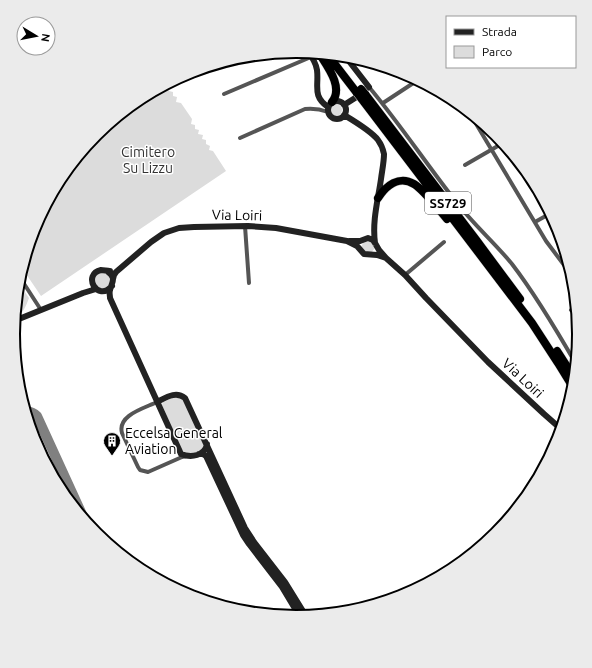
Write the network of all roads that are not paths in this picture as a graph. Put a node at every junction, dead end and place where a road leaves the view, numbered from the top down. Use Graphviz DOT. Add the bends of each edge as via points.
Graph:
graph roads {
  1 [pos="303,58"];
  2 [pos="314,59"];
  3 [pos="317,59"];
  4 [pos="333,60"];
  5 [pos="340,61"];
  6 [pos="348,63"];
  7 [pos="413,84"];
  8 [pos="362,92"];
  9 [pos="224,94"];
  10 [pos="383,103"];
  11 [pos="344,105"];
  12 [pos="330,107"];
  13 [pos="344,114"];
  14 [pos="477,125"];
  15 [pos="240,138"];
  16 [pos="498,146"];
  17 [pos="492,150"];
  18 [pos="465,165"];
  19 [pos="378,198"];
  20 [pos="546,216"];
  21 [pos="374,222"];
  22 [pos="535,222"];
  23 [pos="245,226"];
  24 [pos="364,240"];
  25 [pos="347,241"];
  26 [pos="444,242"];
  27 [pos="375,243"];
  28 [pos="360,250"];
  29 [pos="370,255"];
  30 [pos="386,258"];
  31 [pos="563,265"];
  32 [pos="121,267"];
  33 [pos="491,269"];
  34 [pos="107,271"];
  35 [pos="405,275"];
  36 [pos="113,279"];
  37 [pos="92,283"];
  38 [pos="249,283"];
  39 [pos="24,284"];
  40 [pos="112,286"];
  41 [pos="96,289"];
  42 [pos="104,291"];
  43 [pos="83,293"];
  44 [pos="110,298"];
  45 [pos="41,310"];
  46 [pos="21,318"];
  47 [pos="571,355"];
  48 [pos="570,371"];
  49 [pos="568,380"];
  50 [pos="157,402"];
  51 [pos="556,425"];
  52 [pos="207,444"];
  53 [pos="199,454"];
  54 [pos="189,456"];
  55 [pos="296,610"];
  56 [pos="302,610"];
  1 -- 9 [label="street"];
  2 -- 12 [label="street" via="319,99"];
  3 -- 12 [label="highway" via="334,80 336,97"];
  4 -- 8 [label="highway, SS729"];
  5 -- 8 [label="highway, SS729"];
  6 -- 8 [label="street"];
  7 -- 10 [label="street"];
  8 -- 10 [label="street"];
  8 -- 11 [label="street"];
  8 -- 33 [label="highway, SS729"];
  8 -- 48 [label="highway, SS729" via="513,288"];
  10 -- 47 [label="street" via="457,204 513,266"];
  11 -- 12 [label="street" via="339,102"];
  11 -- 13 [label="street"];
  12 -- 13 [label="street" via="330,116 340,118"];
  12 -- 15 [label="street" via="322,110 305,109"];
  13 -- 19 [label="street" via="377,138 381,145 384,158"];
  14 -- 17 [label="street"];
  16 -- 17 [label="street"];
  17 -- 18 [label="street"];
  17 -- 22 [label="street"];
  19 -- 21 [label="street"];
  19 -- 33 [label="highway" via="382,191 394,183 412,183"];
  20 -- 22 [label="street"];
  21 -- 24 [label="street" via="370,234"];
  21 -- 27 [label="street"];
  22 -- 31 [label="street"];
  23 -- 25 [label="street, Via Loiri" via="276,228"];
  23 -- 32 [label="street, Via Loiri" via="178,228 164,233"];
  23 -- 38 [label="street"];
  24 -- 25 [label="street"];
  24 -- 27 [label="street" via="370,239"];
  24 -- 28 [label="street" via="360,244"];
  25 -- 28 [label="street, Via Loiri"];
  26 -- 35 [label="street"];
  27 -- 29 [label="street" via="375,252"];
  27 -- 30 [label="street, Via Loiri"];
  28 -- 29 [label="street"];
  29 -- 30 [label="street"];
  30 -- 35 [label="street, Via Loiri"];
  32 -- 34 [label="street, Via Loiri"];
  32 -- 36 [label="street, Via Loiri"];
  33 -- 49 [label="highway, SS729" via="541,336"];
  34 -- 36 [label="street"];
  34 -- 37 [label="street" via="96,272"];
  35 -- 51 [label="street, Via Loiri" via="488,362"];
  36 -- 40 [label="street"];
  37 -- 41 [label="street"];
  37 -- 43 [label="street"];
  39 -- 45 [label="street"];
  40 -- 42 [label="street"];
  40 -- 44 [label="street"];
  41 -- 42 [label="street"];
  41 -- 43 [label="street"];
  42 -- 44 [label="street"];
  43 -- 45 [label="street"];
  44 -- 50 [label="street"];
  45 -- 46 [label="street"];
  50 -- 52 [label="street" via="176,394 185,398"];
  50 -- 54 [label="street" via="181,454"];
  50 -- 54 [label="street" via="134,413 121,424 120,428 138,467 148,472"];
  52 -- 53 [label="street" via="205,450"];
  52 -- 56 [label="street" via="247,531"];
  53 -- 54 [label="street"];
  53 -- 55 [label="street" via="208,459 248,544 282,586"];
}
